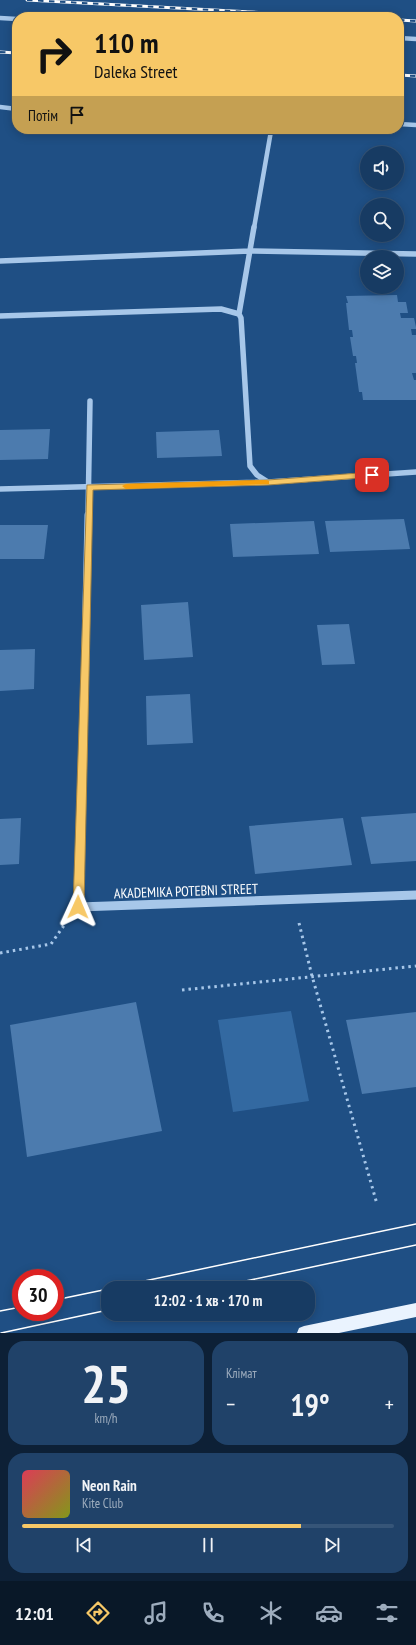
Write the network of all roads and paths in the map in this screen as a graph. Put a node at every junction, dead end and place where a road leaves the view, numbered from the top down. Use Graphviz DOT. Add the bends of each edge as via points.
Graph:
graph roads {
  1 [pos="0,18"];
  2 [pos="12,19"];
  3 [pos="404,38"];
  4 [pos="416,39"];
  5 [pos="0,107"];
  6 [pos="12,108"];
  7 [pos="404,124"];
  8 [pos="416,124"];
  9 [pos="271,134"];
  10 [pos="250,251"];
  11 [pos="416,254"];
  12 [pos="0,261"];
  13 [pos="239,314"];
  14 [pos="0,316"];
  15 [pos="90,401"];
  16 [pos="416,472"];
  17 [pos="268,482"];
  18 [pos="89,487"];
  19 [pos="0,489"];
  20 [pos="416,895"];
  21 [pos="294,900"];
  22 [pos="78,907"];
  23 [pos="0,953"];
  24 [pos="416,966"];
  25 [pos="312,976"];
  26 [pos="182,990"];
  27 [pos="377,1204"];
  28 [pos="416,1310"];
  29 [pos="304,1333"];
  1 -- 2 [label="street"];
  3 -- 4 [label="street"];
  5 -- 6 [label="street"];
  7 -- 8 [label="street"];
  9 -- 10 [label="street"];
  10 -- 11 [label="street"];
  10 -- 12 [label="street"];
  10 -- 13 [label="street"];
  13 -- 14 [label="street" via="221,309"];
  13 -- 17 [label="street" via="250,466 257,475"];
  15 -- 18 [label="street"];
  16 -- 17 [label="street"];
  17 -- 18 [label="street"];
  18 -- 19 [label="street"];
  18 -- 22 [label="street"];
  20 -- 21 [label="street, AKADEMIKA POTEBNI STREET"];
  21 -- 22 [label="street, AKADEMIKA POTEBNI STREET"];
  21 -- 25 [label="path"];
  22 -- 23 [label="path" via="51,944"];
  24 -- 25 [label="path"];
  25 -- 26 [label="path"];
  25 -- 27 [label="path"];
  28 -- 29 [label="main road"];
}
